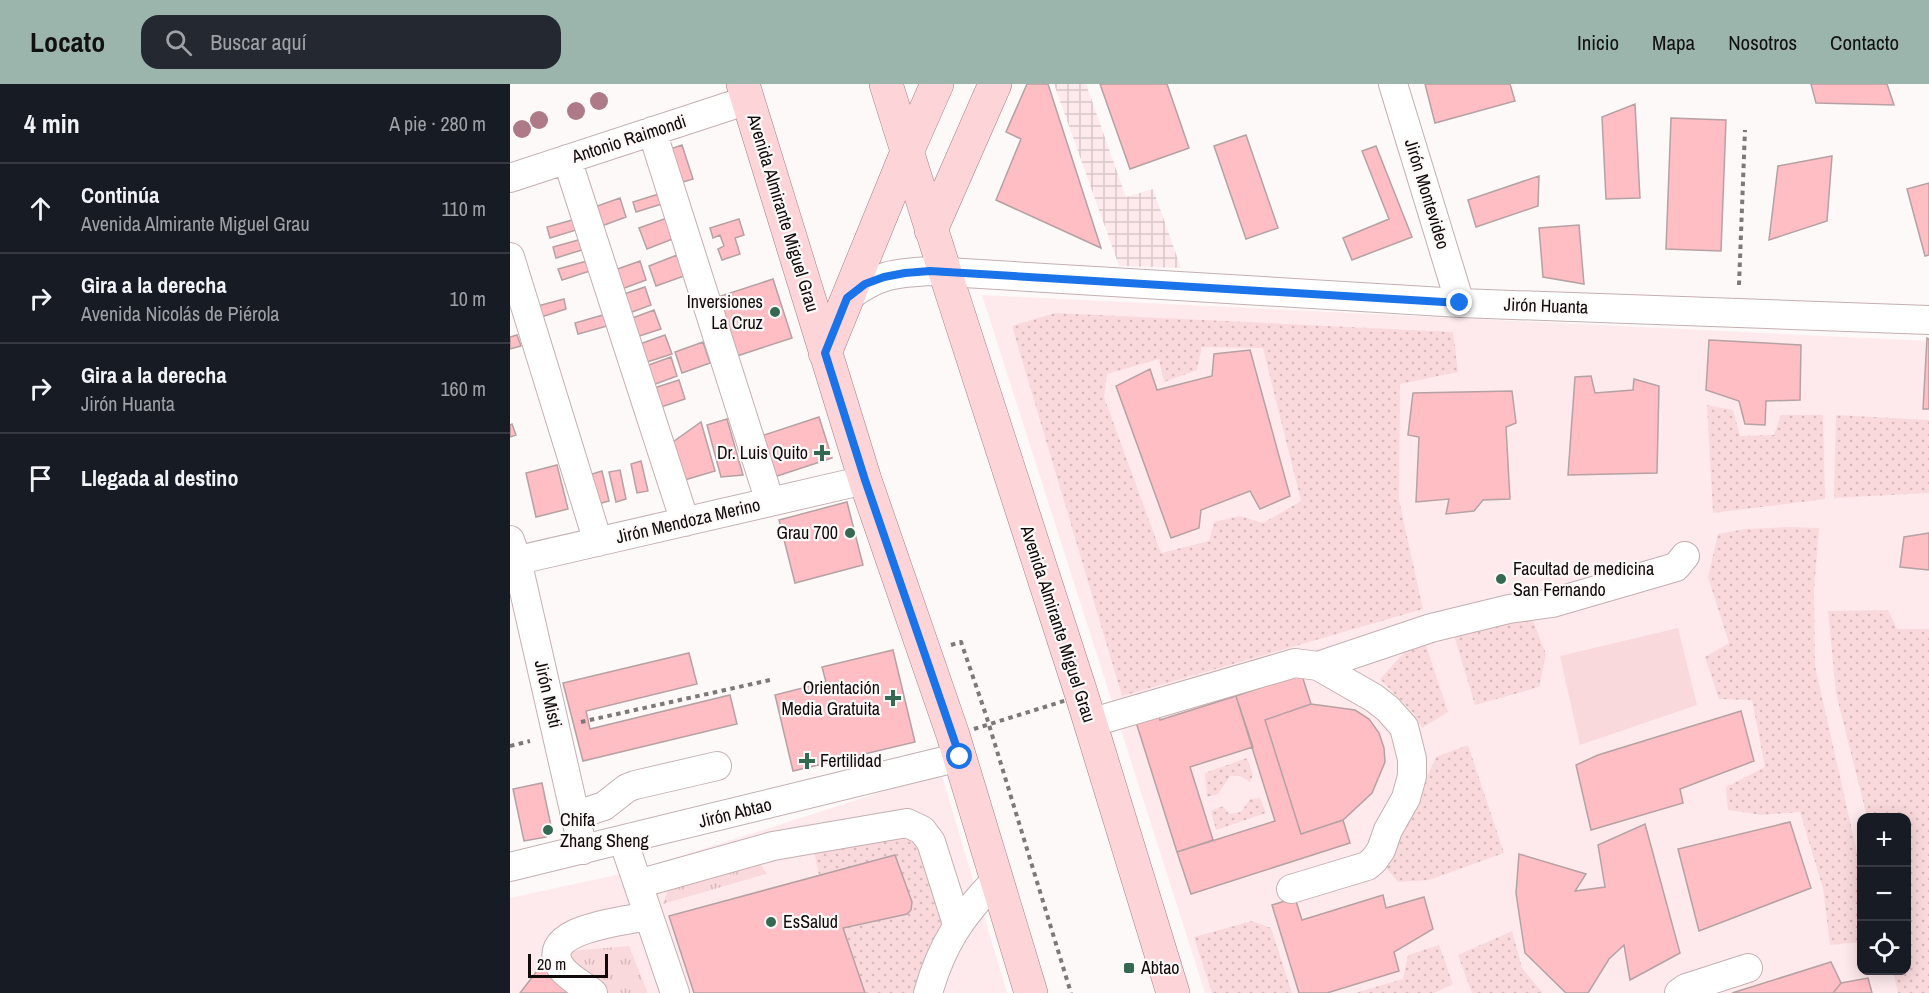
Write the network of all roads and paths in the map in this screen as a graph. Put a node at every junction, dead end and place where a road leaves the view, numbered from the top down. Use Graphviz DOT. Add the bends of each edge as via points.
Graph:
graph roads {
  1 [pos="886,84"];
  2 [pos="937,84"];
  3 [pos="995,84"];
  4 [pos="1393,84"];
  5 [pos="746,92"];
  6 [pos="1745,130"];
  7 [pos="652,131"];
  8 [pos="567,159"];
  9 [pos="903,162"];
  10 [pos="510,178"];
  11 [pos="931,230"];
  12 [pos="510,257"];
  13 [pos="937,272"];
  14 [pos="1460,303"];
  15 [pos="843,308"];
  16 [pos="1738,313"];
  17 [pos="1929,320"];
  18 [pos="825,353"];
  19 [pos="865,480"];
  20 [pos="770,502"];
  21 [pos="685,522"];
  22 [pos="598,542"];
  23 [pos="512,554"];
  24 [pos="1685,556"];
  25 [pos="951,645"];
  26 [pos="1318,666"];
  27 [pos="770,680"];
  28 [pos="1067,700"];
  29 [pos="1090,723"];
  30 [pos="555,727"];
  31 [pos="967,743"];
  32 [pos="717,766"];
  33 [pos="574,816"];
  34 [pos="623,840"];
  35 [pos="582,850"];
  36 [pos="510,867"];
  37 [pos="996,879"];
  38 [pos="638,884"];
  39 [pos="1291,889"];
  40 [pos="648,916"];
  41 [pos="957,924"];
  42 [pos="1748,968"];
  43 [pos="593,993"];
  44 [pos="675,993"];
  45 [pos="927,993"];
  46 [pos="1031,993"];
  47 [pos="1071,993"];
  48 [pos="1173,993"];
  49 [pos="1679,993"];
  1 -- 9 [label="main road, Avenida Almirante Miguel Grau"];
  2 -- 9 [label="main road"];
  3 -- 11 [label="main road"];
  4 -- 14 [label="street, Jirón Montevideo"];
  5 -- 7 [label="street, Antonio Raimondi"];
  5 -- 18 [label="main road, Avenida Almirante Miguel Grau"];
  6 -- 16 [label="path"];
  7 -- 8 [label="street, Antonio Raimondi"];
  7 -- 20 [label="street"];
  8 -- 10 [label="street, Antonio Raimondi"];
  8 -- 21 [label="street"];
  9 -- 11 [label="main road, Avenida Almirante Miguel Grau"];
  9 -- 15 [label="main road"];
  11 -- 13 [label="main road, Avenida Almirante Miguel Grau"];
  12 -- 22 [label="street"];
  13 -- 14 [label="street, Jirón Huanta"];
  13 -- 15 [label="street, Jirón Huanta" via="905,273 865,284"];
  13 -- 29 [label="main road, Avenida Almirante Miguel Grau"];
  14 -- 16 [label="street, Jirón Huanta"];
  15 -- 18 [label="main road"];
  16 -- 17 [label="street, Jirón Huanta"];
  18 -- 19 [label="main road, Avenida Almirante Miguel Grau"];
  19 -- 20 [label="street, Jirón Mendoza Merino"];
  19 -- 31 [label="main road, Avenida Almirante Miguel Grau"];
  20 -- 21 [label="street, Jirón Mendoza Merino"];
  21 -- 22 [label="street, Jirón Mendoza Merino"];
  22 -- 23 [label="street, Jirón Mendoza Merino"];
  23 -- 30 [label="street, Jirón Misti"];
  24 -- 26 [label="street" via="1676,567 1552,603 1431,628"];
  25 -- 47 [label="path" via="961,642"];
  26 -- 29 [label="street" via="1295,663"];
  26 -- 39 [label="street" via="1374,698 1404,727 1412,776 1381,850 1367,867"];
  27 -- 30 [label="path"];
  28 -- 31 [label="path, bridge"];
  29 -- 48 [label="main road, Avenida Almirante Miguel Grau"];
  30 -- 33 [label="street, Jirón Misti"];
  31 -- 34 [label="street, Jirón Abtao"];
  31 -- 37 [label="main road, Avenida Almirante Miguel Grau"];
  32 -- 33 [label="street" via="634,785 604,806"];
  33 -- 35 [label="street, Jirón Misti"];
  34 -- 35 [label="street, Jirón Abtao"];
  34 -- 38 [label="street"];
  35 -- 36 [label="street, Jirón Abtao"];
  37 -- 41 [label="street"];
  37 -- 46 [label="main road, Avenida Almirante Miguel Grau"];
  38 -- 40 [label="street"];
  38 -- 41 [label="street" via="773,846 907,824 922,830 931,842"];
  40 -- 43 [label="street" via="579,931 563,940 559,947 560,964"];
  40 -- 44 [label="street"];
  41 -- 45 [label="street" via="939,957"];
  42 -- 49 [label="street"];
}
